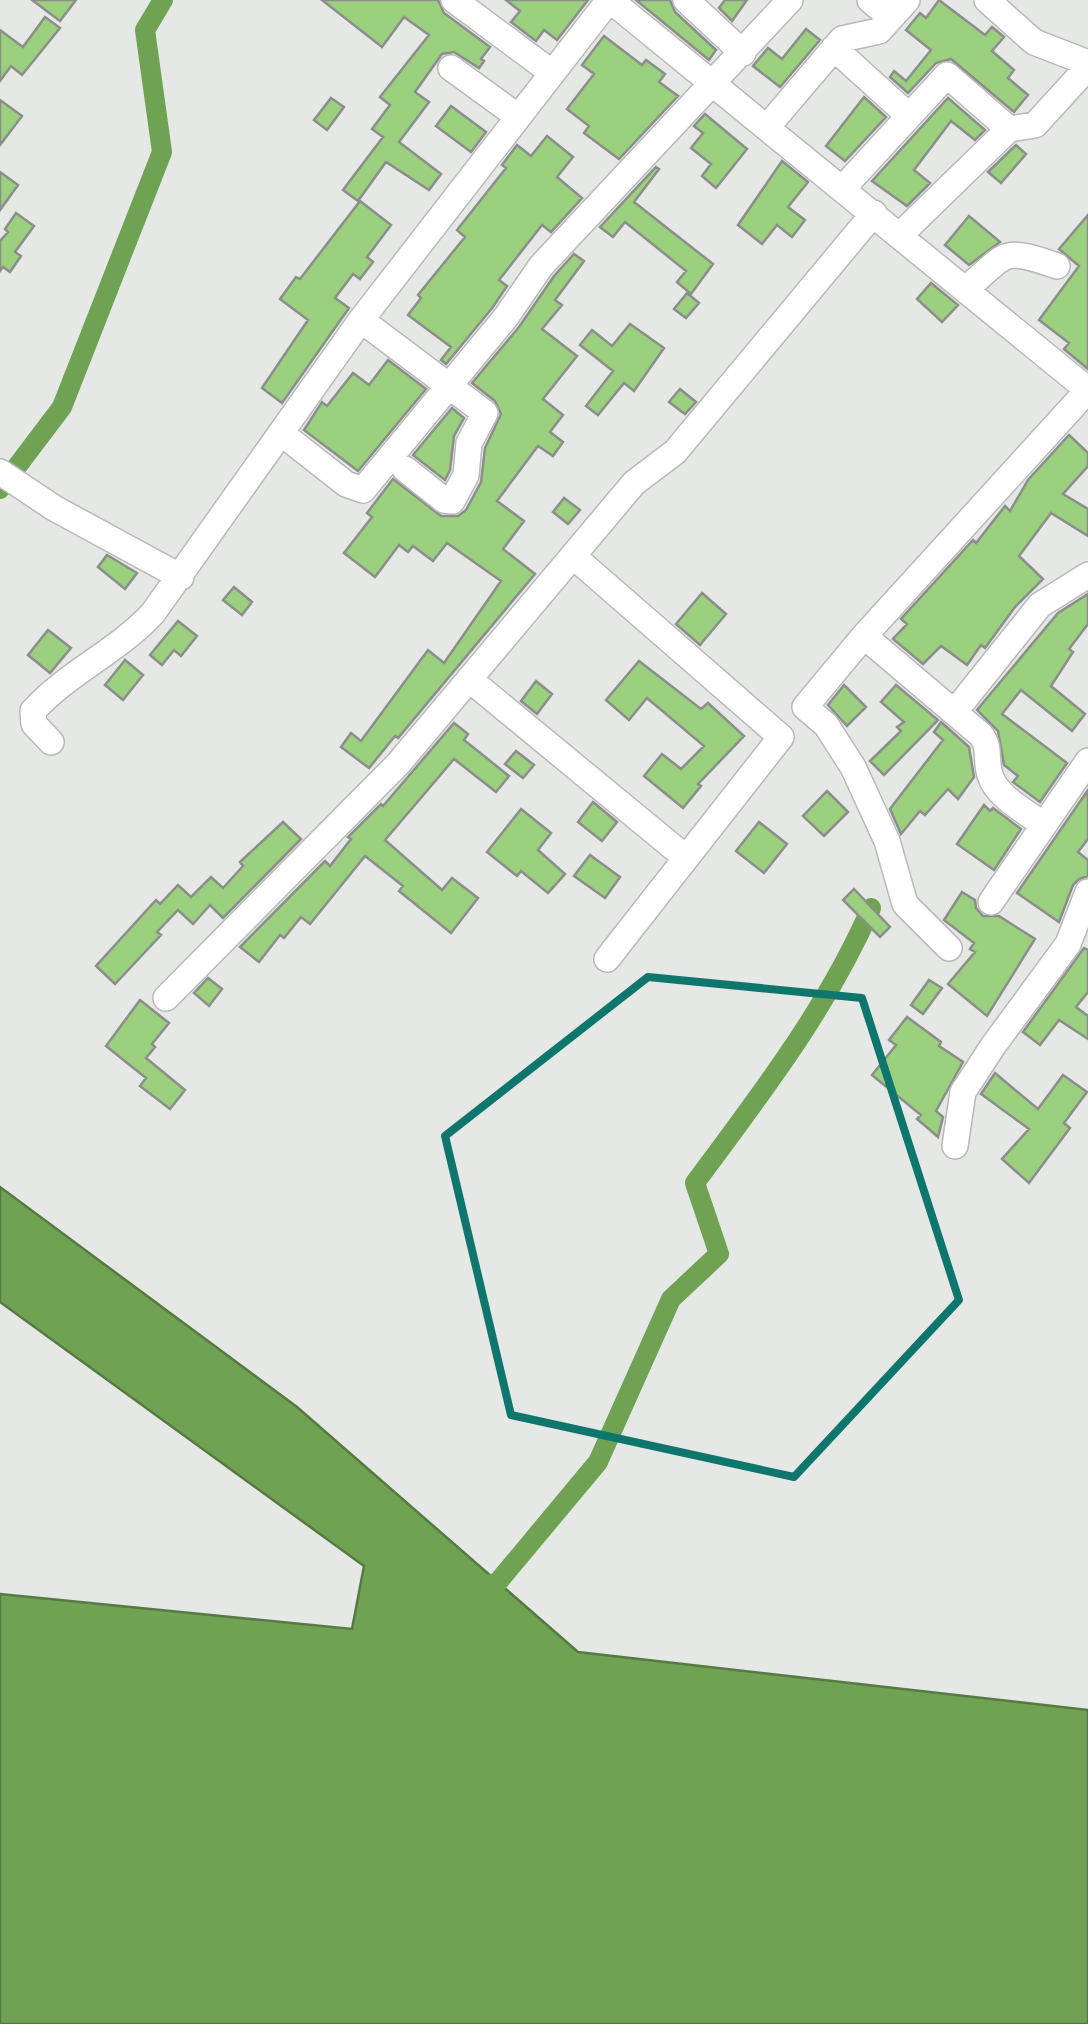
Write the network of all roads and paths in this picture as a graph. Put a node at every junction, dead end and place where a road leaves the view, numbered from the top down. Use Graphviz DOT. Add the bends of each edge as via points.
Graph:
graph roads {
  1 [pos="454,0"];
  2 [pos="609,0"];
  3 [pos="686,0"];
  4 [pos="790,0"];
  5 [pos="870,0"];
  6 [pos="987,0"];
  7 [pos="899,9"];
  8 [pos="834,48"];
  9 [pos="743,53"];
  10 [pos="1088,65"];
  11 [pos="451,68"];
  12 [pos="552,72"];
  13 [pos="712,81"];
  14 [pos="518,116"];
  15 [pos="909,116"];
  16 [pos="768,126"];
  17 [pos="1009,129"];
  18 [pos="843,188"];
  19 [pos="874,212"];
  20 [pos="900,235"];
  21 [pos="1057,266"];
  22 [pos="966,289"];
  23 [pos="361,320"];
  24 [pos="450,386"];
  25 [pos="1088,390"];
  26 [pos="281,433"];
  27 [pos="404,469"];
  28 [pos="0,472"];
  29 [pos="573,556"];
  30 [pos="1088,574"];
  31 [pos="181,577"];
  32 [pos="864,636"];
  33 [pos="470,679"];
  34 [pos="805,707"];
  35 [pos="956,710"];
  36 [pos="780,736"];
  37 [pos="51,742"];
  38 [pos="1088,761"];
  39 [pos="1044,826"];
  40 [pos="686,858"];
  41 [pos="1088,892"];
  42 [pos="991,902"];
  43 [pos="948,948"];
  44 [pos="607,959"];
  45 [pos="166,998"];
  46 [pos="955,1146"];
  1 -- 12 [label="street"];
  2 -- 12 [label="street"];
  2 -- 13 [label="street"];
  3 -- 9 [label="street"];
  4 -- 9 [label="street"];
  5 -- 7 [label="street"];
  6 -- 10 [label="street" via="1034,42"];
  7 -- 8 [label="street" via="879,31 842,39"];
  8 -- 15 [label="street"];
  8 -- 16 [label="street"];
  9 -- 13 [label="street"];
  10 -- 17 [label="street" via="1035,125"];
  11 -- 14 [label="street"];
  12 -- 14 [label="street"];
  13 -- 16 [label="street"];
  13 -- 24 [label="street" via="541,266"];
  14 -- 23 [label="street"];
  15 -- 17 [label="street" via="947,75"];
  15 -- 18 [label="street"];
  16 -- 18 [label="street"];
  17 -- 20 [label="street"];
  18 -- 19 [label="street"];
  19 -- 20 [label="street"];
  19 -- 29 [label="street" via="675,452 634,484"];
  20 -- 22 [label="street"];
  21 -- 22 [label="street" via="1008,254"];
  22 -- 25 [label="street"];
  23 -- 24 [label="street"];
  23 -- 26 [label="street"];
  24 -- 26 [label="street" via="363,490"];
  24 -- 27 [label="street" via="485,413 469,444 457,498 444,500"];
  25 -- 32 [label="street"];
  26 -- 31 [label="street"];
  28 -- 31 [label="street"];
  29 -- 33 [label="street"];
  29 -- 36 [label="street"];
  30 -- 35 [label="street" via="1040,605"];
  31 -- 37 [label="street" via="134,634 32,711 34,724"];
  32 -- 34 [label="street"];
  32 -- 35 [label="street"];
  33 -- 40 [label="street"];
  33 -- 45 [label="street" via="398,764"];
  34 -- 36 [label="street"];
  34 -- 43 [label="street" via="826,725 852,767 887,840 905,904"];
  35 -- 39 [label="street" via="986,741 996,788"];
  36 -- 40 [label="street"];
  38 -- 39 [label="street"];
  39 -- 42 [label="street"];
  40 -- 44 [label="street"];
  41 -- 46 [label="street" via="1068,944 963,1092"];
}
